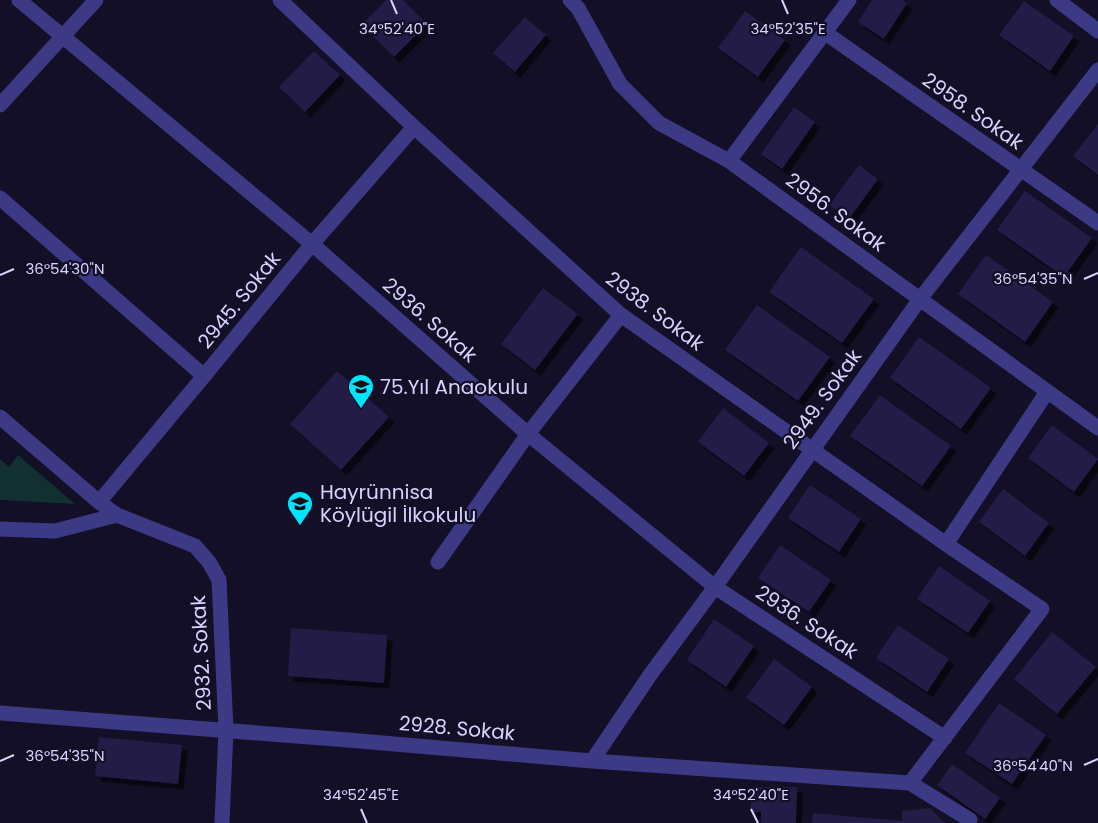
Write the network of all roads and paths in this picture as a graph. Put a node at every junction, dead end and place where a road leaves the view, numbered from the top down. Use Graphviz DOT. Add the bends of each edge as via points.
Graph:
graph roads {
  1 [pos="19,0"];
  2 [pos="96,0"];
  3 [pos="280,0"];
  4 [pos="849,0"];
  5 [pos="1057,0"];
  6 [pos="574,4"];
  7 [pos="1098,31"];
  8 [pos="824,32"];
  9 [pos="63,36"];
  10 [pos="1098,70"];
  11 [pos="0,105"];
  12 [pos="414,128"];
  13 [pos="729,161"];
  14 [pos="1021,170"];
  15 [pos="0,198"];
  16 [pos="1098,223"];
  17 [pos="312,244"];
  18 [pos="920,299"];
  19 [pos="621,315"];
  20 [pos="204,376"];
  21 [pos="1047,392"];
  22 [pos="0,417"];
  23 [pos="1098,428"];
  24 [pos="528,434"];
  25 [pos="812,450"];
  26 [pos="99,502"];
  27 [pos="117,515"];
  28 [pos="0,529"];
  29 [pos="946,544"];
  30 [pos="438,562"];
  31 [pos="716,587"];
  32 [pos="0,713"];
  33 [pos="226,730"];
  34 [pos="945,738"];
  35 [pos="592,761"];
  36 [pos="910,783"];
  37 [pos="970,820"];
  38 [pos="222,823"];
  1 -- 9 [label="street, 2936. Sokak"];
  2 -- 9 [label="street"];
  3 -- 12 [label="street, 2938. Sokak"];
  4 -- 8 [label="street"];
  5 -- 7 [label="street"];
  6 -- 13 [label="street, 2956. Sokak" via="620,84 658,123"];
  8 -- 13 [label="street"];
  8 -- 14 [label="street, 2958. Sokak"];
  9 -- 11 [label="street"];
  9 -- 17 [label="street, 2936. Sokak"];
  10 -- 14 [label="street, 2949. Sokak"];
  12 -- 17 [label="street, 2945. Sokak"];
  12 -- 19 [label="street, 2938. Sokak"];
  13 -- 18 [label="street, 2956. Sokak"];
  14 -- 16 [label="street, 2958. Sokak"];
  14 -- 18 [label="street, 2949. Sokak"];
  15 -- 20 [label="street"];
  17 -- 20 [label="street, 2945. Sokak"];
  17 -- 24 [label="street, 2936. Sokak"];
  18 -- 21 [label="street, 2956. Sokak"];
  18 -- 25 [label="street, 2949. Sokak"];
  19 -- 24 [label="street"];
  19 -- 25 [label="street, 2938. Sokak"];
  20 -- 26 [label="street, 2945. Sokak"];
  21 -- 23 [label="street, 2956. Sokak"];
  21 -- 29 [label="street"];
  22 -- 26 [label="street, 2932. Sokak"];
  24 -- 30 [label="street"];
  24 -- 31 [label="street, 2936. Sokak"];
  25 -- 29 [label="street, 2938. Sokak"];
  25 -- 31 [label="street, 2949. Sokak"];
  26 -- 27 [label="street, 2932. Sokak"];
  27 -- 28 [label="street" via="55,531"];
  27 -- 33 [label="street, 2932. Sokak" via="195,546 219,580"];
  29 -- 34 [label="street, 2938. Sokak" via="1042,609"];
  31 -- 34 [label="street, 2936. Sokak"];
  31 -- 35 [label="street, 2949. Sokak"];
  32 -- 33 [label="street, 2928. Sokak"];
  33 -- 35 [label="street, 2928. Sokak"];
  33 -- 38 [label="street, 2932. Sokak"];
  34 -- 36 [label="street"];
  35 -- 36 [label="street, 2928. Sokak"];
  36 -- 37 [label="street, 2928. Sokak"];
}
